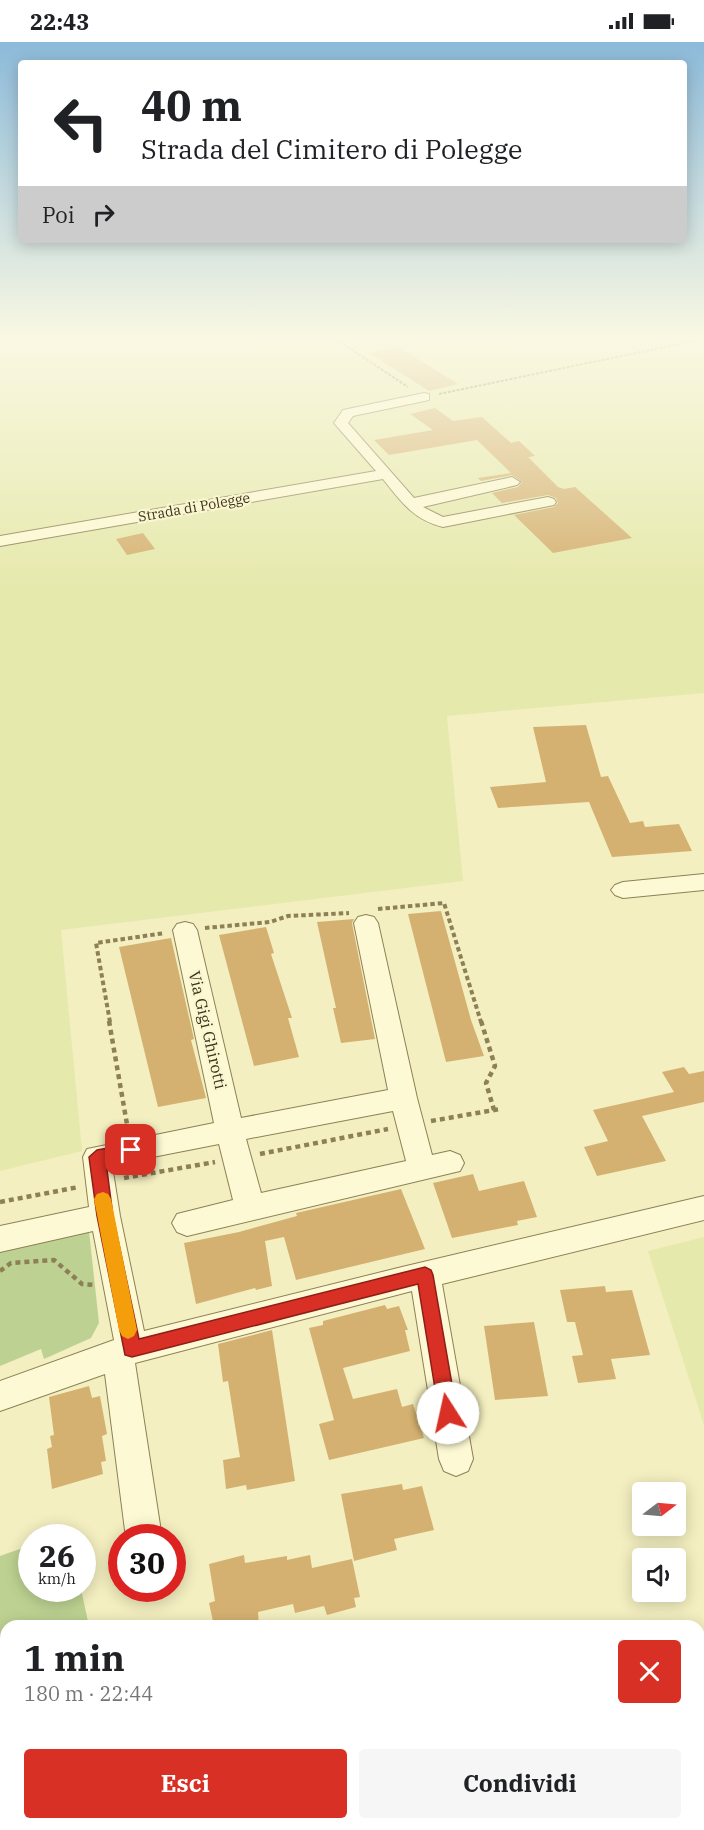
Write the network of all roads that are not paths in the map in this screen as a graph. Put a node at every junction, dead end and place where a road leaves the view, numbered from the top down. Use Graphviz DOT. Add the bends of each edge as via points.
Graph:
graph roads {
  1 [pos="340,422"];
  2 [pos="387,474"];
  3 [pos="512,482"];
  4 [pos="477,490"];
  5 [pos="548,502"];
  6 [pos="412,503"];
  7 [pos="501,511"];
  8 [pos="0,541"];
  9 [pos="704,882"];
  10 [pos="623,890"];
  11 [pos="364,917"];
  12 [pos="185,930"];
  13 [pos="403,1098"];
  14 [pos="230,1131"];
  15 [pos="450,1163"];
  16 [pos="422,1169"];
  17 [pos="250,1208"];
  18 [pos="704,1208"];
  19 [pos="105,1216"];
  20 [pos="188,1223"];
  21 [pos="0,1239"];
  22 [pos="425,1275"];
  23 [pos="125,1351"];
  24 [pos="0,1396"];
  25 [pos="456,1459"];
  26 [pos="143,1524"];
  1 -- 2 [label="street"];
  2 -- 6 [label="street"];
  2 -- 8 [label="street, Strada di Polegge"];
  3 -- 4 [label="street"];
  4 -- 6 [label="street"];
  4 -- 7 [label="street"];
  5 -- 7 [label="street"];
  6 -- 7 [label="street" via="426,519 442,522"];
  9 -- 10 [label="street"];
  11 -- 13 [label="street"];
  12 -- 14 [label="street, Via Gigi Ghirotti"];
  13 -- 14 [label="street"];
  13 -- 16 [label="street"];
  14 -- 17 [label="street, Via Gigi Ghirotti"];
  14 -- 19 [label="street" via="97,1157"];
  15 -- 16 [label="street"];
  16 -- 17 [label="street"];
  17 -- 20 [label="street"];
  18 -- 22 [label="street"];
  19 -- 21 [label="street"];
  19 -- 23 [label="street" via="118,1281"];
  22 -- 23 [label="street"];
  22 -- 25 [label="street"];
  23 -- 24 [label="street"];
  23 -- 26 [label="street"];
}
